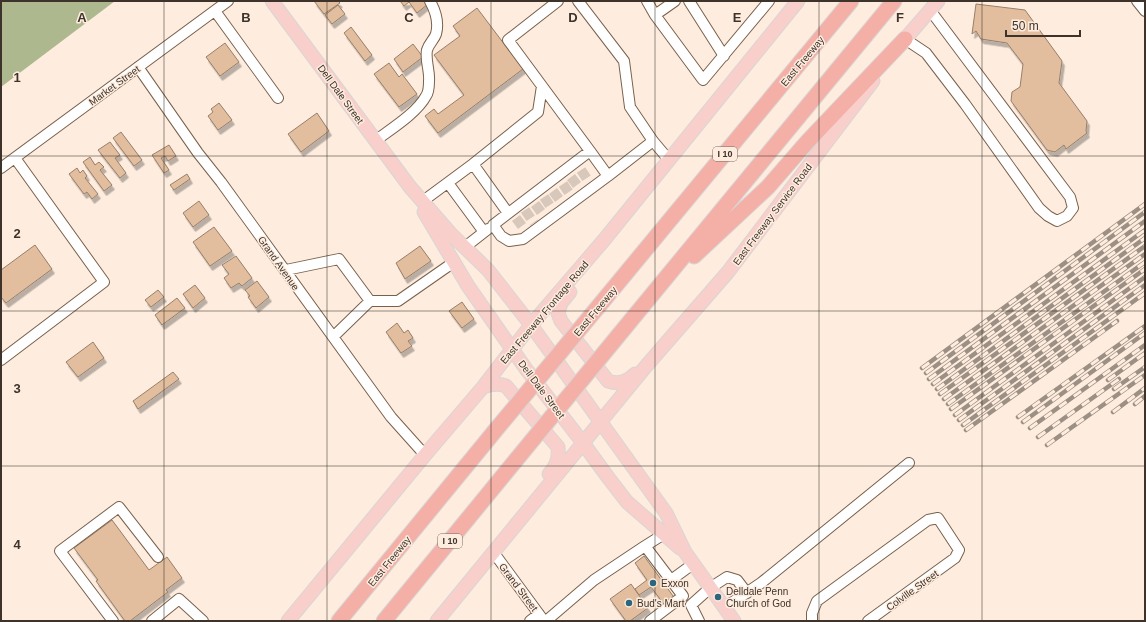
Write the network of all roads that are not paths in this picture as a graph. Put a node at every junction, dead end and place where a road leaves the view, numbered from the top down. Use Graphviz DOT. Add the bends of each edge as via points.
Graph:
graph roads {
  1 [pos="228,1"];
  2 [pos="272,1"];
  3 [pos="430,1"];
  4 [pos="558,1"];
  5 [pos="578,1"];
  6 [pos="647,1"];
  7 [pos="675,1"];
  8 [pos="689,1"];
  9 [pos="769,1"];
  10 [pos="798,1"];
  11 [pos="851,1"];
  12 [pos="894,1"];
  13 [pos="1137,1"];
  14 [pos="934,6"];
  15 [pos="215,11"];
  16 [pos="1145,11"];
  17 [pos="655,15"];
  18 [pos="905,39"];
  19 [pos="724,56"];
  20 [pos="138,67"];
  21 [pos="542,86"];
  22 [pos="278,98"];
  23 [pos="375,141"];
  24 [pos="653,141"];
  25 [pos="590,151"];
  26 [pos="15,158"];
  27 [pos="669,160"];
  28 [pos="472,164"];
  29 [pos="1,168"];
  30 [pos="608,176"];
  31 [pos="448,183"];
  32 [pos="410,187"];
  33 [pos="423,202"];
  34 [pos="512,214"];
  35 [pos="493,225"];
  36 [pos="484,232"];
  37 [pos="604,240"];
  38 [pos="465,247"];
  39 [pos="454,262"];
  40 [pos="286,270"];
  41 [pos="648,299"];
  42 [pos="370,301"];
  43 [pos="532,325"];
  44 [pos="333,337"];
  45 [pos="513,349"];
  46 [pos="1,360"];
  47 [pos="647,365"];
  48 [pos="483,387"];
  49 [pos="601,421"];
  50 [pos="583,443"];
  51 [pos="425,455"];
  52 [pos="909,463"];
  53 [pos="509,532"];
  54 [pos="664,534"];
  55 [pos="645,546"];
  56 [pos="494,552"];
  57 [pos="684,552"];
  58 [pos="158,557"];
  59 [pos="693,564"];
  60 [pos="671,580"];
  61 [pos="369,585"];
  62 [pos="710,588"];
  63 [pos="747,593"];
  64 [pos="724,608"];
  65 [pos="543,619"];
  66 [pos="112,621"];
  67 [pos="152,621"];
  68 [pos="203,621"];
  69 [pos="288,621"];
  70 [pos="334,621"];
  71 [pos="339,621"];
  72 [pos="384,621"];
  73 [pos="437,621"];
  74 [pos="530,621"];
  75 [pos="650,621"];
  76 [pos="698,621"];
  77 [pos="734,621"];
  78 [pos="812,621"];
  79 [pos="868,621"];
  1 -- 15 [label="street, Market Street"];
  2 -- 23 [label="main road, Dell Dale Street"];
  3 -- 23 [label="street" via="436,21 436,34 427,52 427,95 407,117"];
  4 -- 21 [label="street" via="508,40"];
  5 -- 24 [label="street" via="624,61 630,107"];
  6 -- 17 [label="street"];
  7 -- 17 [label="street"];
  8 -- 19 [label="street"];
  9 -- 19 [label="street"];
  10 -- 27 [label="main road, East Freeway Frontage Road"];
  11 -- 61 [label="highway, East Freeway / I 10, bridge"];
  12 -- 41 [label="highway, I 10"];
  13 -- 16 [label="street"];
  14 -- 18 [label="main road, East Freeway Service Road"];
  14 -- 18 [label="street" via="1070,196 1073,208 1067,216 1057,221 1039,208 926,53"];
  15 -- 20 [label="street, Market Street"];
  15 -- 22 [label="street"];
  17 -- 19 [label="street" via="704,80"];
  18 -- 41 [label="highway" via="768,187"];
  18 -- 47 [label="main road, East Freeway Service Road" via="728,272"];
  20 -- 26 [label="street, Market Street"];
  20 -- 40 [label="street, Grand Avenue" via="198,153"];
  21 -- 25 [label="street"];
  21 -- 28 [label="street" via="538,112"];
  23 -- 32 [label="main road, Dell Dale Street"];
  24 -- 27 [label="street"];
  24 -- 30 [label="street"];
  25 -- 30 [label="street"];
  25 -- 34 [label="street" via="578,166"];
  26 -- 29 [label="street, Market Street"];
  26 -- 46 [label="street" via="104,282"];
  27 -- 37 [label="main road, East Freeway Frontage Road"];
  28 -- 31 [label="street"];
  28 -- 34 [label="street"];
  30 -- 35 [label="street" via="591,185 526,232 522,239 509,241 501,236"];
  31 -- 33 [label="street"];
  31 -- 36 [label="street"];
  32 -- 33 [label="main road, Dell Dale Street"];
  32 -- 39 [label="main road, Dell Dale Street"];
  33 -- 38 [label="main road, Dell Dale Street"];
  34 -- 35 [label="street"];
  35 -- 36 [label="street"];
  36 -- 38 [label="street"];
  37 -- 43 [label="main road, East Freeway Frontage Road"];
  37 -- 47 [label="main road" via="598,254 561,303 558,313 608,381 614,384 625,382"];
  38 -- 43 [label="main road, Dell Dale Street" via="488,270"];
  39 -- 42 [label="street" via="398,301"];
  39 -- 45 [label="main road, Dell Dale Street"];
  40 -- 42 [label="street" via="339,259"];
  40 -- 44 [label="street, Grand Avenue"];
  41 -- 72 [label="highway, I 10, bridge"];
  42 -- 44 [label="street"];
  43 -- 45 [label="main road, East Freeway Frontage Road"];
  43 -- 49 [label="main road, Dell Dale Street"];
  44 -- 51 [label="street, Grand Avenue" via="391,417"];
  45 -- 48 [label="main road, East Freeway Frontage Road"];
  45 -- 50 [label="main road, Dell Dale Street"];
  47 -- 49 [label="main road, East Freeway Service Road"];
  48 -- 51 [label="main road, East Freeway Frontage Road"];
  48 -- 53 [label="main road" via="493,384 506,386 558,447 559,457 554,468 516,515"];
  49 -- 50 [label="main road"];
  49 -- 57 [label="main road, Dell Dale Street" via="666,513"];
  50 -- 53 [label="main road"];
  50 -- 54 [label="main road, Dell Dale Street" via="628,502"];
  51 -- 69 [label="main road, East Freeway Frontage Road"];
  52 -- 63 [label="street"];
  53 -- 56 [label="main road"];
  54 -- 55 [label="street"];
  54 -- 57 [label="main road, Dell Dale Street"];
  55 -- 60 [label="street"];
  55 -- 65 [label="street" via="594,580"];
  56 -- 65 [label="street, Grand Street"];
  56 -- 73 [label="main road"];
  57 -- 59 [label="main road, Dell Dale Street"];
  58 -- 66 [label="street" via="118,507 60,551"];
  59 -- 60 [label="street"];
  59 -- 62 [label="main road, Dell Dale Street"];
  60 -- 75 [label="street" via="683,596"];
  61 -- 70 [label="highway"];
  61 -- 71 [label="highway, East Freeway / I 10"];
  62 -- 63 [label="street" via="727,577 737,580"];
  62 -- 64 [label="main road, Dell Dale Street"];
  62 -- 76 [label="street" via="691,604"];
  63 -- 64 [label="street"];
  64 -- 77 [label="main road, Dell Dale Street"];
  65 -- 74 [label="street"];
  67 -- 68 [label="street" via="179,599"];
  78 -- 79 [label="street, Colville Street" via="817,601 928,520 938,518 959,550 955,558"];
}
